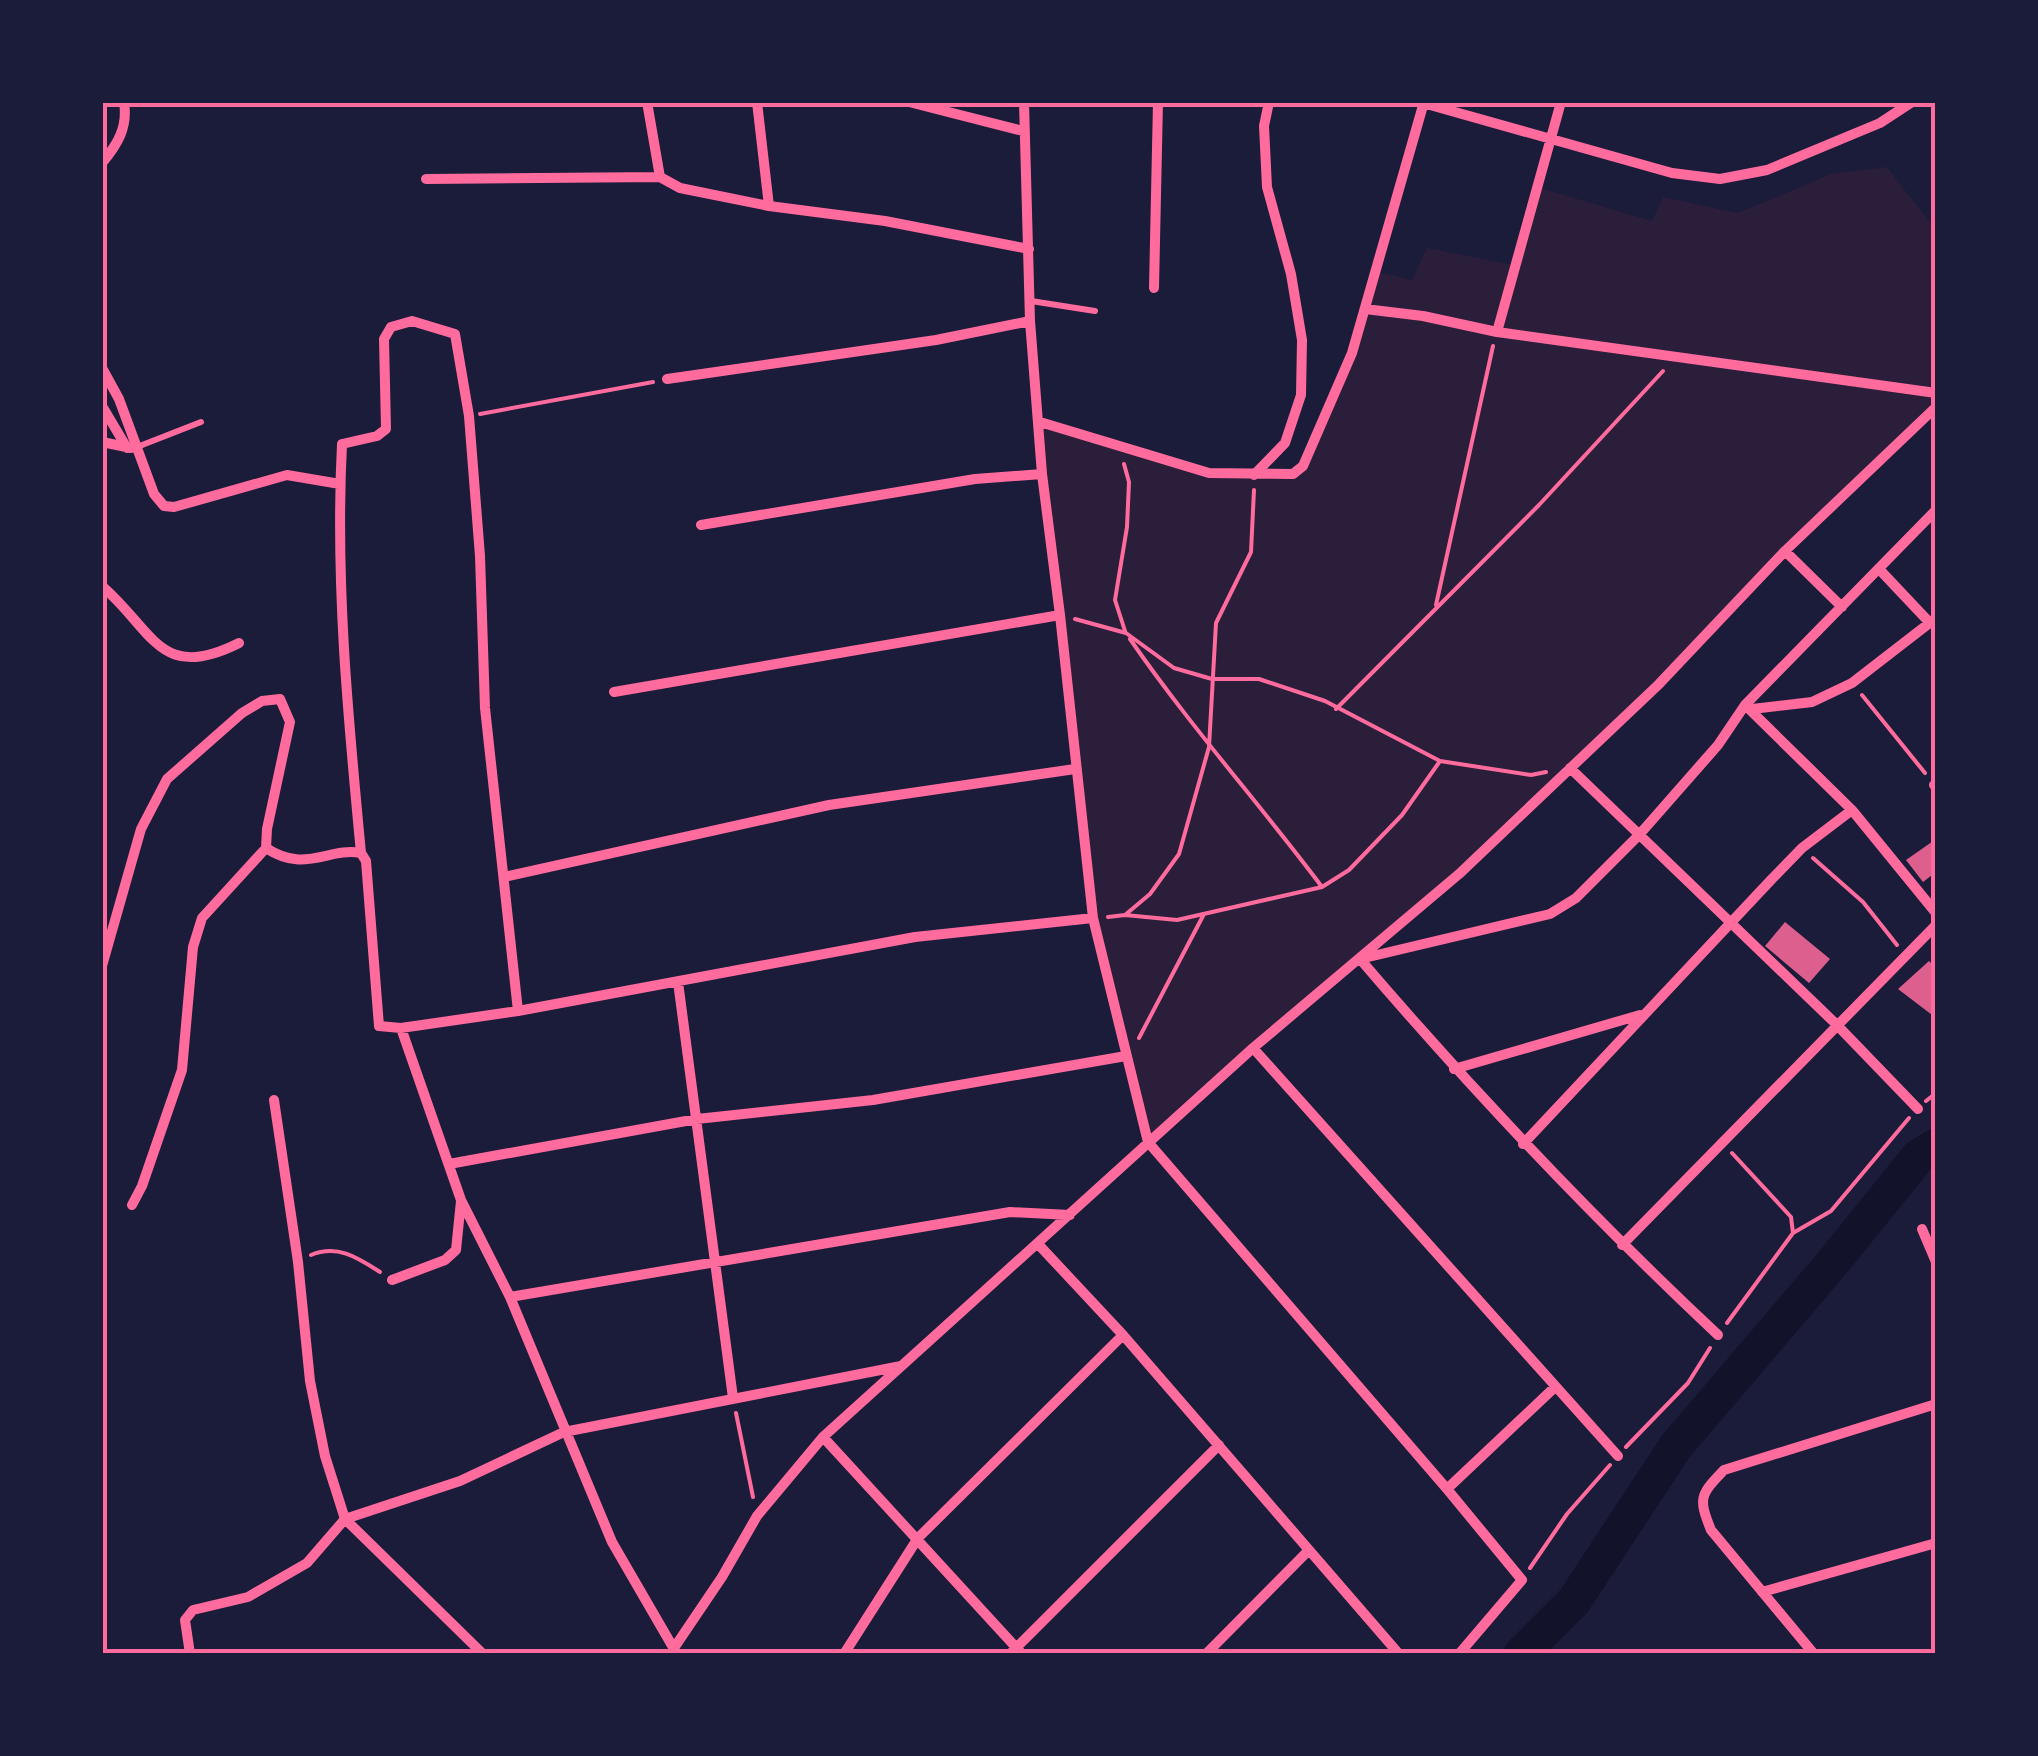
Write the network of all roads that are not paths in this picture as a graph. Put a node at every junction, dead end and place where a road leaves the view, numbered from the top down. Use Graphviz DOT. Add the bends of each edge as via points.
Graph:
graph roads {
  1 [pos="124,102"];
  2 [pos="647,102"];
  3 [pos="758,102"];
  4 [pos="909,102"];
  5 [pos="1024,102"];
  6 [pos="1158,102"];
  7 [pos="1269,102"];
  8 [pos="1561,102"];
  9 [pos="1912,102"];
  10 [pos="1423,103"];
  11 [pos="1023,131"];
  12 [pos="1552,138"];
  13 [pos="102,163"];
  14 [pos="426,179"];
  15 [pos="664,180"];
  16 [pos="770,206"];
  17 [pos="1030,249"];
  18 [pos="1154,288"];
  19 [pos="1030,301"];
  20 [pos="1365,309"];
  21 [pos="1095,312"];
  22 [pos="1030,321"];
  23 [pos="1496,332"];
  24 [pos="102,368"];
  25 [pos="668,379"];
  26 [pos="1936,393"];
  27 [pos="102,406"];
  28 [pos="1936,407"];
  29 [pos="201,422"];
  30 [pos="1040,422"];
  31 [pos="102,442"];
  32 [pos="132,448"];
  33 [pos="1042,474"];
  34 [pos="1254,476"];
  35 [pos="340,484"];
  36 [pos="1936,510"];
  37 [pos="701,525"];
  38 [pos="1785,551"];
  39 [pos="1879,569"];
  40 [pos="102,586"];
  41 [pos="1842,607"];
  42 [pos="1060,615"];
  43 [pos="1933,620"];
  44 [pos="239,643"];
  45 [pos="614,692"];
  46 [pos="1748,707"];
  47 [pos="1570,768"];
  48 [pos="1075,769"];
  49 [pos="1852,810"];
  50 [pos="1639,836"];
  51 [pos="266,848"];
  52 [pos="360,853"];
  53 [pos="504,876"];
  54 [pos="1936,913"];
  55 [pos="1092,918"];
  56 [pos="1730,921"];
  57 [pos="1936,925"];
  58 [pos="1360,959"];
  59 [pos="102,966"];
  60 [pos="678,982"];
  61 [pos="518,1011"];
  62 [pos="1645,1014"];
  63 [pos="1836,1024"];
  64 [pos="401,1028"];
  65 [pos="1253,1048"];
  66 [pos="1126,1056"];
  67 [pos="1454,1069"];
  68 [pos="274,1100"];
  69 [pos="1918,1109"];
  70 [pos="697,1119"];
  71 [pos="1148,1142"];
  72 [pos="1523,1144"];
  73 [pos="449,1164"];
  74 [pos="461,1200"];
  75 [pos="132,1205"];
  76 [pos="1071,1215"];
  77 [pos="1922,1229"];
  78 [pos="1038,1244"];
  79 [pos="1622,1245"];
  80 [pos="1936,1262"];
  81 [pos="714,1263"];
  82 [pos="392,1280"];
  83 [pos="510,1297"];
  84 [pos="1123,1335"];
  85 [pos="1718,1335"];
  86 [pos="902,1366"];
  87 [pos="1556,1387"];
  88 [pos="733,1398"];
  89 [pos="1936,1404"];
  90 [pos="564,1432"];
  91 [pos="823,1437"];
  92 [pos="1219,1444"];
  93 [pos="1618,1456"];
  94 [pos="1447,1489"];
  95 [pos="345,1519"];
  96 [pos="918,1538"];
  97 [pos="1936,1544"];
  98 [pos="1310,1550"];
  99 [pos="1762,1592"];
  100 [pos="672,1651"];
  101 [pos="1016,1651"];
  102 [pos="1393,1651"];
  103 [pos="190,1654"];
  104 [pos="484,1654"];
  105 [pos="844,1654"];
  106 [pos="1206,1654"];
  107 [pos="1460,1654"];
  108 [pos="1814,1654"];
  1 -- 13 [label="street" via="118,144"];
  2 -- 15 [label="street"];
  3 -- 16 [label="street"];
  4 -- 11 [label="street"];
  5 -- 11 [label="street"];
  6 -- 18 [label="street"];
  7 -- 34 [label="street" via="1267,187 1302,340 1301,395 1285,443"];
  8 -- 12 [label="street"];
  9 -- 12 [label="street" via="1880,123 1768,170 1720,179 1672,173"];
  10 -- 12 [label="street"];
  10 -- 20 [label="street"];
  11 -- 17 [label="street"];
  12 -- 23 [label="street"];
  14 -- 15 [label="street"];
  15 -- 16 [label="street"];
  16 -- 17 [label="street"];
  17 -- 19 [label="street"];
  19 -- 21 [label="lane"];
  19 -- 22 [label="street"];
  20 -- 23 [label="street"];
  20 -- 34 [label="street" via="1303,466 1293,474"];
  22 -- 25 [label="street"];
  22 -- 30 [label="street"];
  23 -- 26 [label="street"];
  24 -- 32 [label="street" via="119,399"];
  27 -- 32 [label="street"];
  28 -- 38 [label="street"];
  29 -- 32 [label="lane"];
  30 -- 33 [label="street"];
  30 -- 34 [label="street" via="1209,473"];
  31 -- 32 [label="street"];
  32 -- 35 [label="street" via="164,506 287,475"];
  33 -- 37 [label="street"];
  33 -- 42 [label="street"];
  35 -- 52 [label="street" via="343,664"];
  35 -- 53 [label="street" via="342,444 386,428 384,339 390,328 412,322 455,334 470,416 485,708"];
  36 -- 39 [label="street"];
  38 -- 41 [label="street"];
  38 -- 47 [label="street"];
  39 -- 41 [label="street"];
  39 -- 43 [label="street"];
  40 -- 44 [label="street" via="176,657 215,655"];
  41 -- 46 [label="street"];
  42 -- 45 [label="street"];
  42 -- 48 [label="street"];
  43 -- 46 [label="street" via="1852,683 1812,702"];
  46 -- 49 [label="street"];
  46 -- 50 [label="street"];
  47 -- 50 [label="street"];
  47 -- 58 [label="street"];
  48 -- 53 [label="street" via="829,805"];
  48 -- 55 [label="street"];
  49 -- 54 [label="street"];
  49 -- 56 [label="street" via="1802,848"];
  50 -- 56 [label="street"];
  50 -- 58 [label="street" via="1576,898 1550,914"];
  51 -- 52 [label="street" via="281,858"];
  51 -- 59 [label="street" via="290,722 280,698 242,713 167,779 142,829"];
  51 -- 75 [label="street" via="202,918 192,948 182,1070"];
  52 -- 64 [label="street" via="366,860 378,1026"];
  53 -- 61 [label="street"];
  55 -- 60 [label="street" via="915,937"];
  55 -- 66 [label="street"];
  56 -- 62 [label="street"];
  56 -- 63 [label="street"];
  57 -- 63 [label="street"];
  58 -- 65 [label="street"];
  58 -- 67 [label="street"];
  60 -- 61 [label="street"];
  60 -- 70 [label="street"];
  61 -- 64 [label="street"];
  62 -- 67 [label="street"];
  62 -- 72 [label="street"];
  63 -- 69 [label="street"];
  63 -- 79 [label="street"];
  64 -- 73 [label="street"];
  65 -- 71 [label="street"];
  65 -- 87 [label="street"];
  66 -- 70 [label="street" via="872,1100"];
  66 -- 71 [label="street"];
  67 -- 72 [label="street"];
  68 -- 95 [label="street" via="316,1419"];
  70 -- 73 [label="street"];
  70 -- 81 [label="street"];
  71 -- 76 [label="street"];
  71 -- 94 [label="street"];
  72 -- 79 [label="street"];
  73 -- 74 [label="street"];
  74 -- 82 [label="street" via="456,1250"];
  74 -- 83 [label="street"];
  76 -- 78 [label="street"];
  76 -- 81 [label="street" via="1010,1212"];
  77 -- 80 [label="street"];
  78 -- 84 [label="street"];
  78 -- 86 [label="street"];
  79 -- 85 [label="street"];
  81 -- 83 [label="street"];
  81 -- 88 [label="street"];
  83 -- 90 [label="street"];
  84 -- 92 [label="street"];
  84 -- 96 [label="street"];
  86 -- 88 [label="street"];
  86 -- 91 [label="street"];
  87 -- 93 [label="street"];
  87 -- 94 [label="street"];
  88 -- 90 [label="street"];
  89 -- 99 [label="street" via="1724,1470 1704,1490 1711,1530"];
  90 -- 95 [label="street" via="460,1480"];
  90 -- 100 [label="street" via="612,1542"];
  91 -- 96 [label="street"];
  91 -- 100 [label="street" via="757,1516"];
  92 -- 98 [label="street"];
  92 -- 101 [label="street"];
  94 -- 107 [label="street" via="1522,1580"];
  95 -- 103 [label="street" via="307,1563 248,1597 193,1610 185,1620"];
  95 -- 104 [label="street"];
  96 -- 101 [label="street"];
  96 -- 105 [label="street"];
  97 -- 99 [label="street"];
  98 -- 102 [label="street"];
  98 -- 106 [label="street"];
  99 -- 108 [label="street"];
}
